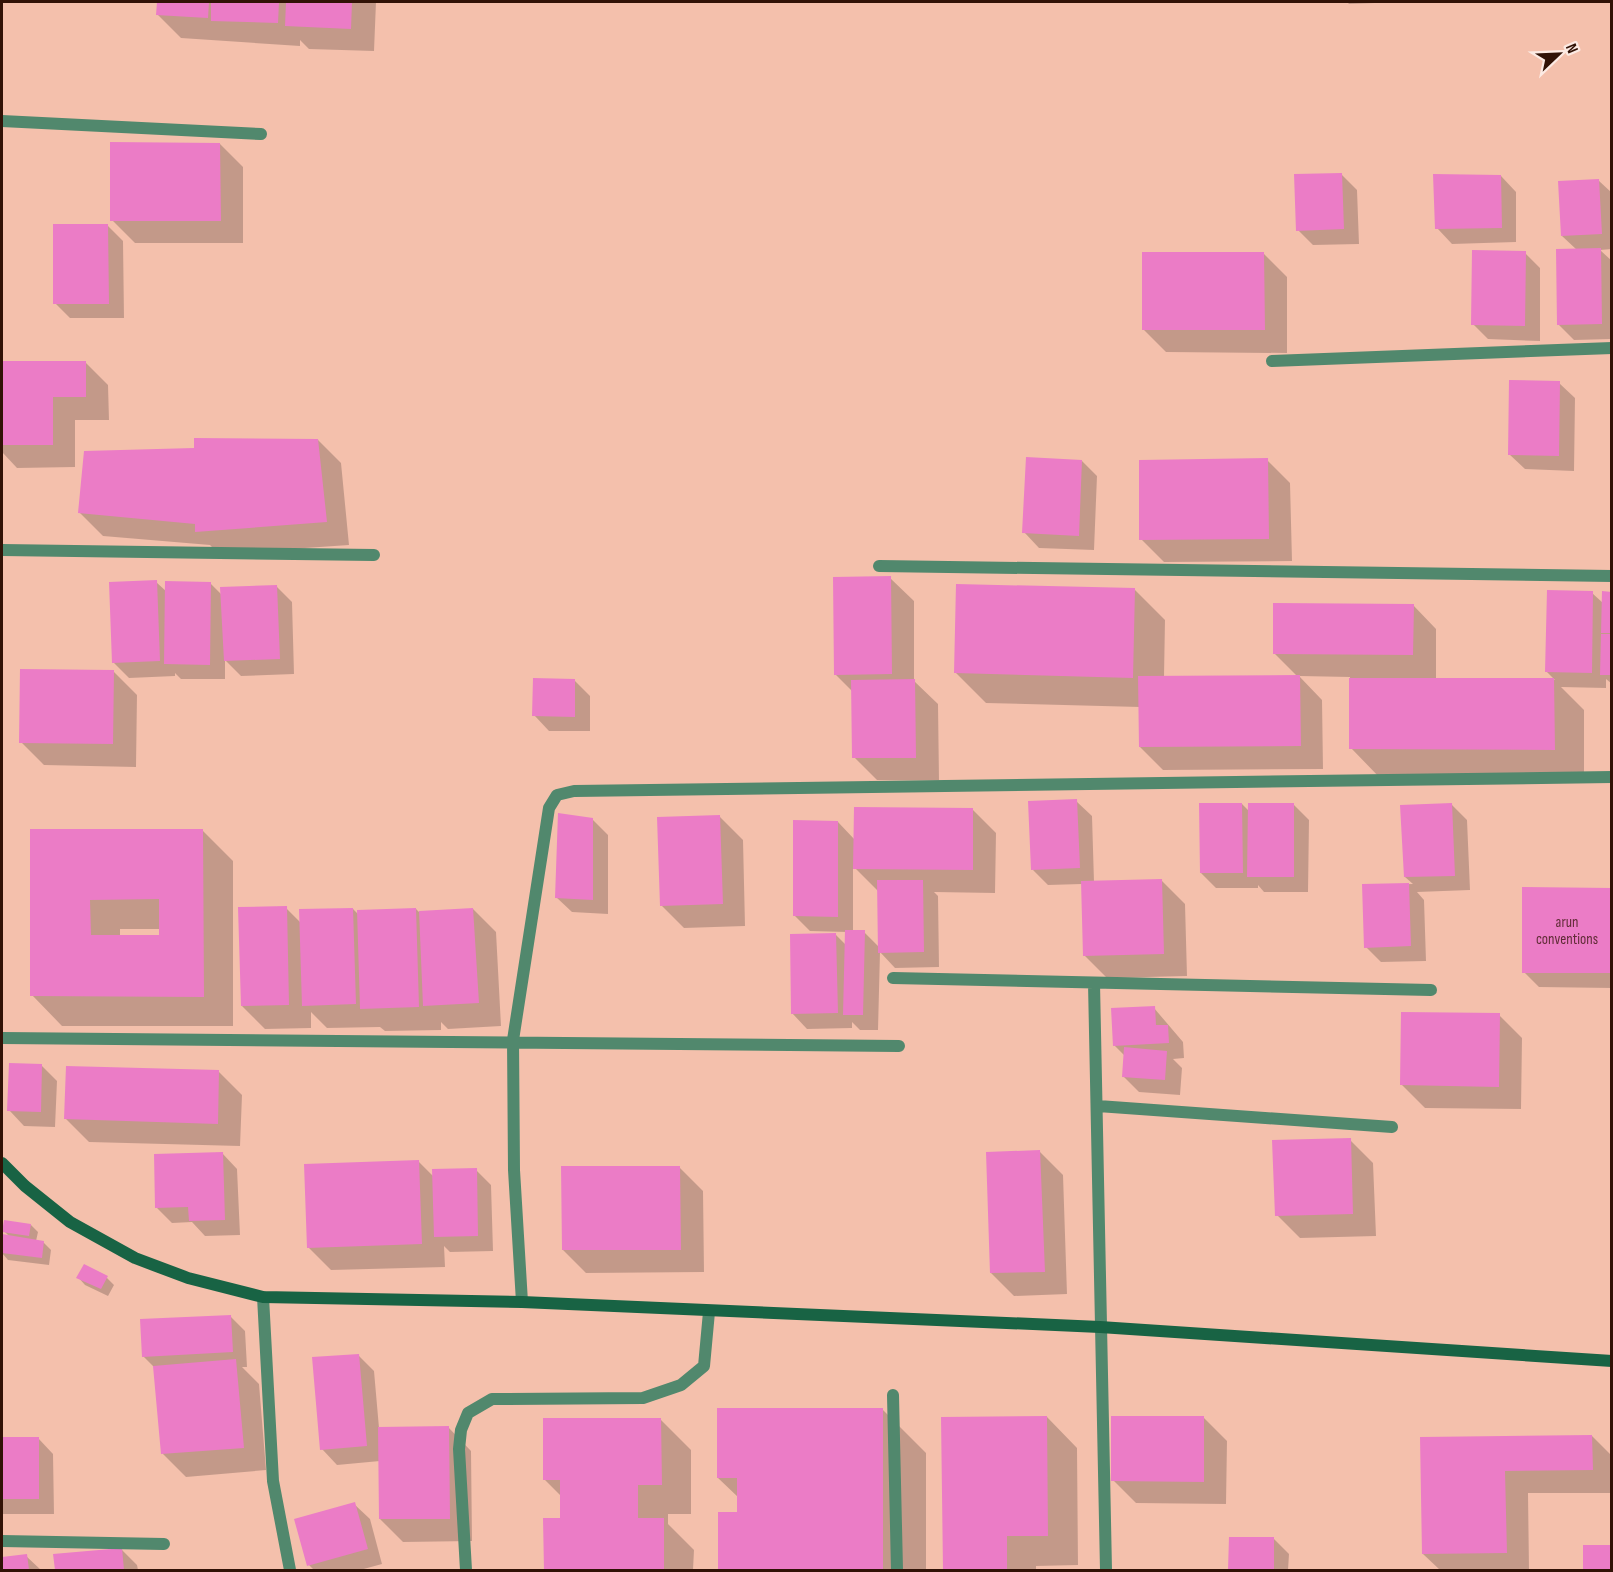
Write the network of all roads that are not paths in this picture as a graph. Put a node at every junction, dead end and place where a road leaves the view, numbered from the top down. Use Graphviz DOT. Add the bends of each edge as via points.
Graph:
graph roads {
  1 [pos="2,121"];
  2 [pos="261,134"];
  3 [pos="1611,348"];
  4 [pos="1272,361"];
  5 [pos="2,550"];
  6 [pos="375,555"];
  7 [pos="879,566"];
  8 [pos="1611,576"];
  9 [pos="1611,777"];
  10 [pos="893,978"];
  11 [pos="1094,983"];
  12 [pos="1431,990"];
  13 [pos="2,1038"];
  14 [pos="513,1040"];
  15 [pos="899,1046"];
  16 [pos="1098,1106"];
  17 [pos="1392,1126"];
  18 [pos="2,1163"];
  19 [pos="263,1297"];
  20 [pos="522,1302"];
  21 [pos="708,1312"];
  22 [pos="1101,1327"];
  23 [pos="1611,1361"];
  24 [pos="894,1395"];
  25 [pos="2,1541"];
  26 [pos="164,1544"];
  27 [pos="290,1570"];
  28 [pos="466,1570"];
  29 [pos="897,1570"];
  30 [pos="1106,1570"];
  1 -- 2 [label="street"];
  3 -- 4 [label="street"];
  5 -- 6 [label="street"];
  7 -- 8 [label="street"];
  9 -- 14 [label="street" via="565,792 557,795 549,808"];
  10 -- 11 [label="street"];
  11 -- 12 [label="street"];
  11 -- 16 [label="street"];
  13 -- 14 [label="street"];
  14 -- 15 [label="street"];
  14 -- 20 [label="street" via="514,1170"];
  16 -- 17 [label="street"];
  16 -- 22 [label="street"];
  18 -- 19 [label="street" via="70,1222 135,1258 188,1278"];
  19 -- 20 [label="street"];
  19 -- 27 [label="street" via="273,1481"];
  20 -- 21 [label="street"];
  21 -- 22 [label="street"];
  21 -- 28 [label="street" via="704,1366 681,1385 643,1398 492,1399 468,1413 459,1449"];
  22 -- 23 [label="street"];
  22 -- 30 [label="street"];
  24 -- 29 [label="street"];
  25 -- 26 [label="street"];
}
